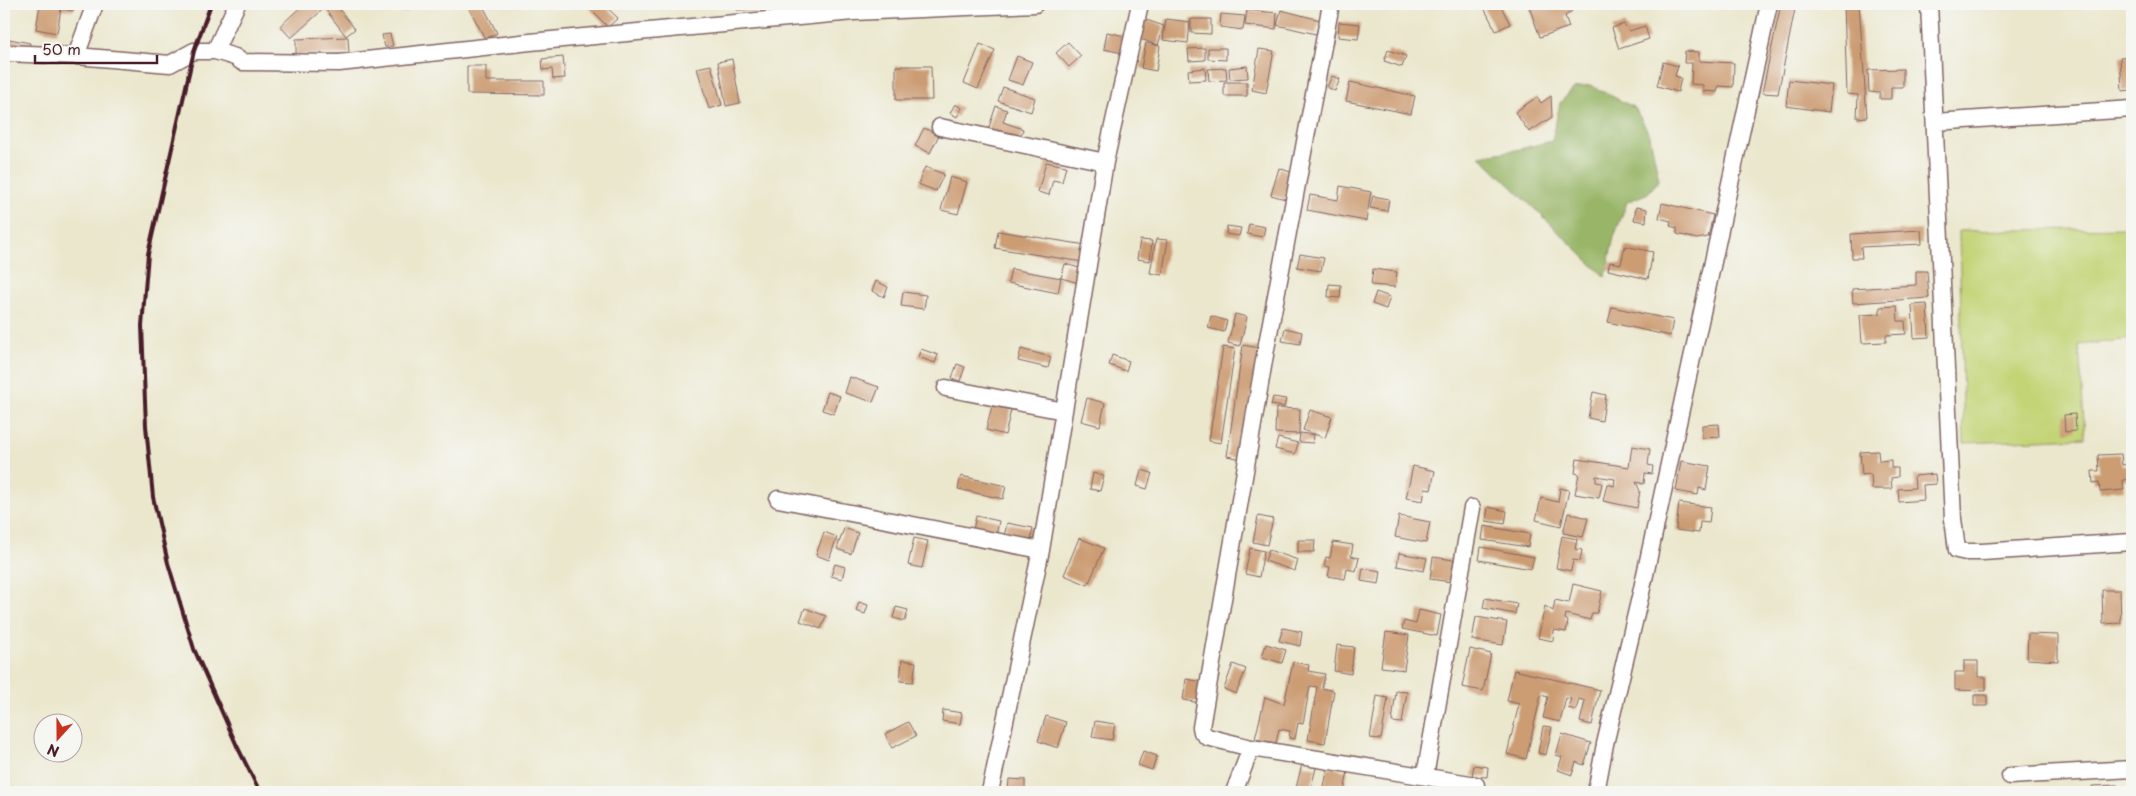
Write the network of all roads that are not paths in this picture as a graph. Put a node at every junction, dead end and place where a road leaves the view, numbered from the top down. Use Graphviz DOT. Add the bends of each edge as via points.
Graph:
graph roads {
  1 [pos="95,4"];
  2 [pos="237,4"];
  3 [pos="1035,4"];
  4 [pos="1140,4"];
  5 [pos="1331,4"];
  6 [pos="1769,4"];
  7 [pos="1929,4"];
  8 [pos="849,8"];
  9 [pos="215,51"];
  10 [pos="4,53"];
  11 [pos="76,56"];
  12 [pos="2132,109"];
  13 [pos="1934,122"];
  14 [pos="940,126"];
  15 [pos="1106,162"];
  16 [pos="946,388"];
  17 [pos="1064,411"];
  18 [pos="778,499"];
  19 [pos="1472,508"];
  20 [pos="2132,542"];
  21 [pos="1041,550"];
  22 [pos="1251,748"];
  23 [pos="2132,769"];
  24 [pos="1424,776"];
  25 [pos="2010,776"];
  26 [pos="1476,786"];
  27 [pos="990,792"];
  28 [pos="1234,792"];
  29 [pos="1596,792"];
  1 -- 11 [label="street"];
  2 -- 9 [label="street"];
  3 -- 8 [label="street"];
  4 -- 15 [label="street"];
  5 -- 22 [label="street" via="1201,719 1202,732 1207,737"];
  6 -- 29 [label="street"];
  7 -- 13 [label="street"];
  8 -- 9 [label="street" via="339,63 242,62"];
  9 -- 11 [label="street" via="194,51 170,64"];
  10 -- 11 [label="street"];
  12 -- 13 [label="street"];
  13 -- 20 [label="street" via="1957,550 1982,552"];
  14 -- 15 [label="street"];
  15 -- 17 [label="street"];
  16 -- 17 [label="street"];
  17 -- 21 [label="street"];
  18 -- 21 [label="street"];
  19 -- 24 [label="street"];
  21 -- 27 [label="street"];
  22 -- 24 [label="street"];
  22 -- 28 [label="street"];
  23 -- 25 [label="street"];
  24 -- 26 [label="street"];
}
